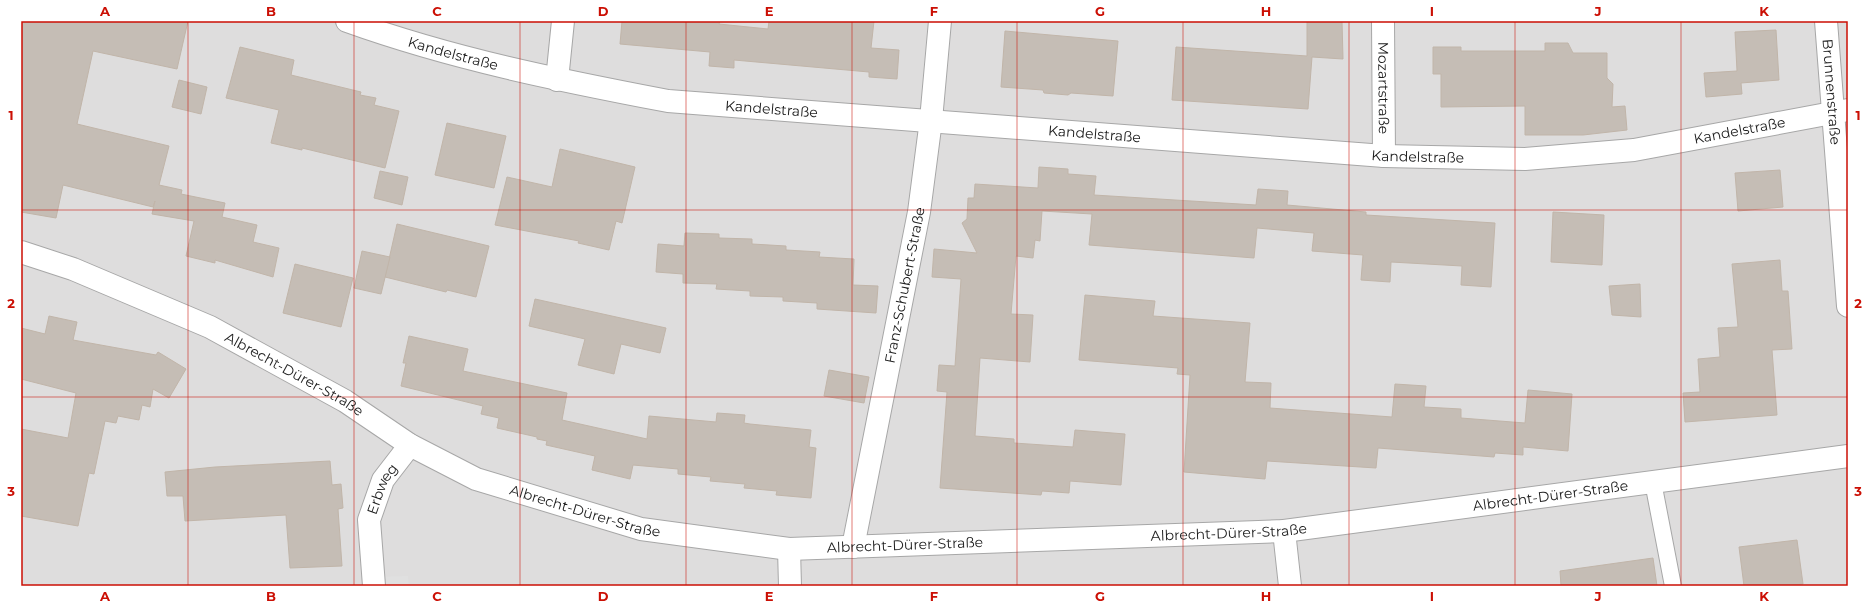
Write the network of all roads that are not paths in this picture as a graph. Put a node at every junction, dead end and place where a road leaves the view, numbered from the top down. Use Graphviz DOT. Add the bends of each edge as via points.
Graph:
graph roads {
  1 [pos="347,21"];
  2 [pos="563,21"];
  3 [pos="940,21"];
  4 [pos="1383,21"];
  5 [pos="1826,21"];
  6 [pos="557,80"];
  7 [pos="1840,112"];
  8 [pos="932,120"];
  9 [pos="1384,156"];
  10 [pos="21,252"];
  11 [pos="1848,306"];
  12 [pos="410,445"];
  13 [pos="1848,456"];
  14 [pos="1653,482"];
  15 [pos="1284,531"];
  16 [pos="853,547"];
  17 [pos="789,549"];
  18 [pos="374,586"];
  19 [pos="790,586"];
  20 [pos="1290,586"];
  21 [pos="1673,586"];
  1 -- 6 [label="street, Kandelstraße" via="401,40"];
  2 -- 6 [label="street"];
  3 -- 8 [label="street, Franz-Schubert-Straße"];
  4 -- 9 [label="street, Mozartstraße"];
  5 -- 7 [label="street, Brunnenstraße"];
  6 -- 8 [label="street, Kandelstraße" via="668,101"];
  7 -- 9 [label="street, Kandelstraße" via="1634,150 1525,159"];
  7 -- 11 [label="street, Brunnenstraße"];
  8 -- 9 [label="street, Kandelstraße"];
  8 -- 16 [label="street, Franz-Schubert-Straße" via="919,212"];
  10 -- 12 [label="street, Albrecht-Dürer-Straße" via="73,270 210,327 345,401"];
  12 -- 17 [label="street, Albrecht-Dürer-Straße" via="476,479 641,529"];
  12 -- 18 [label="street, Erbweg" via="384,480 369,520"];
  13 -- 14 [label="street, Albrecht-Dürer-Straße"];
  14 -- 15 [label="street, Albrecht-Dürer-Straße"];
  14 -- 21 [label="lane"];
  15 -- 16 [label="street, Albrecht-Dürer-Straße"];
  15 -- 20 [label="street"];
  16 -- 17 [label="street, Albrecht-Dürer-Straße"];
  17 -- 19 [label="street"];
}
